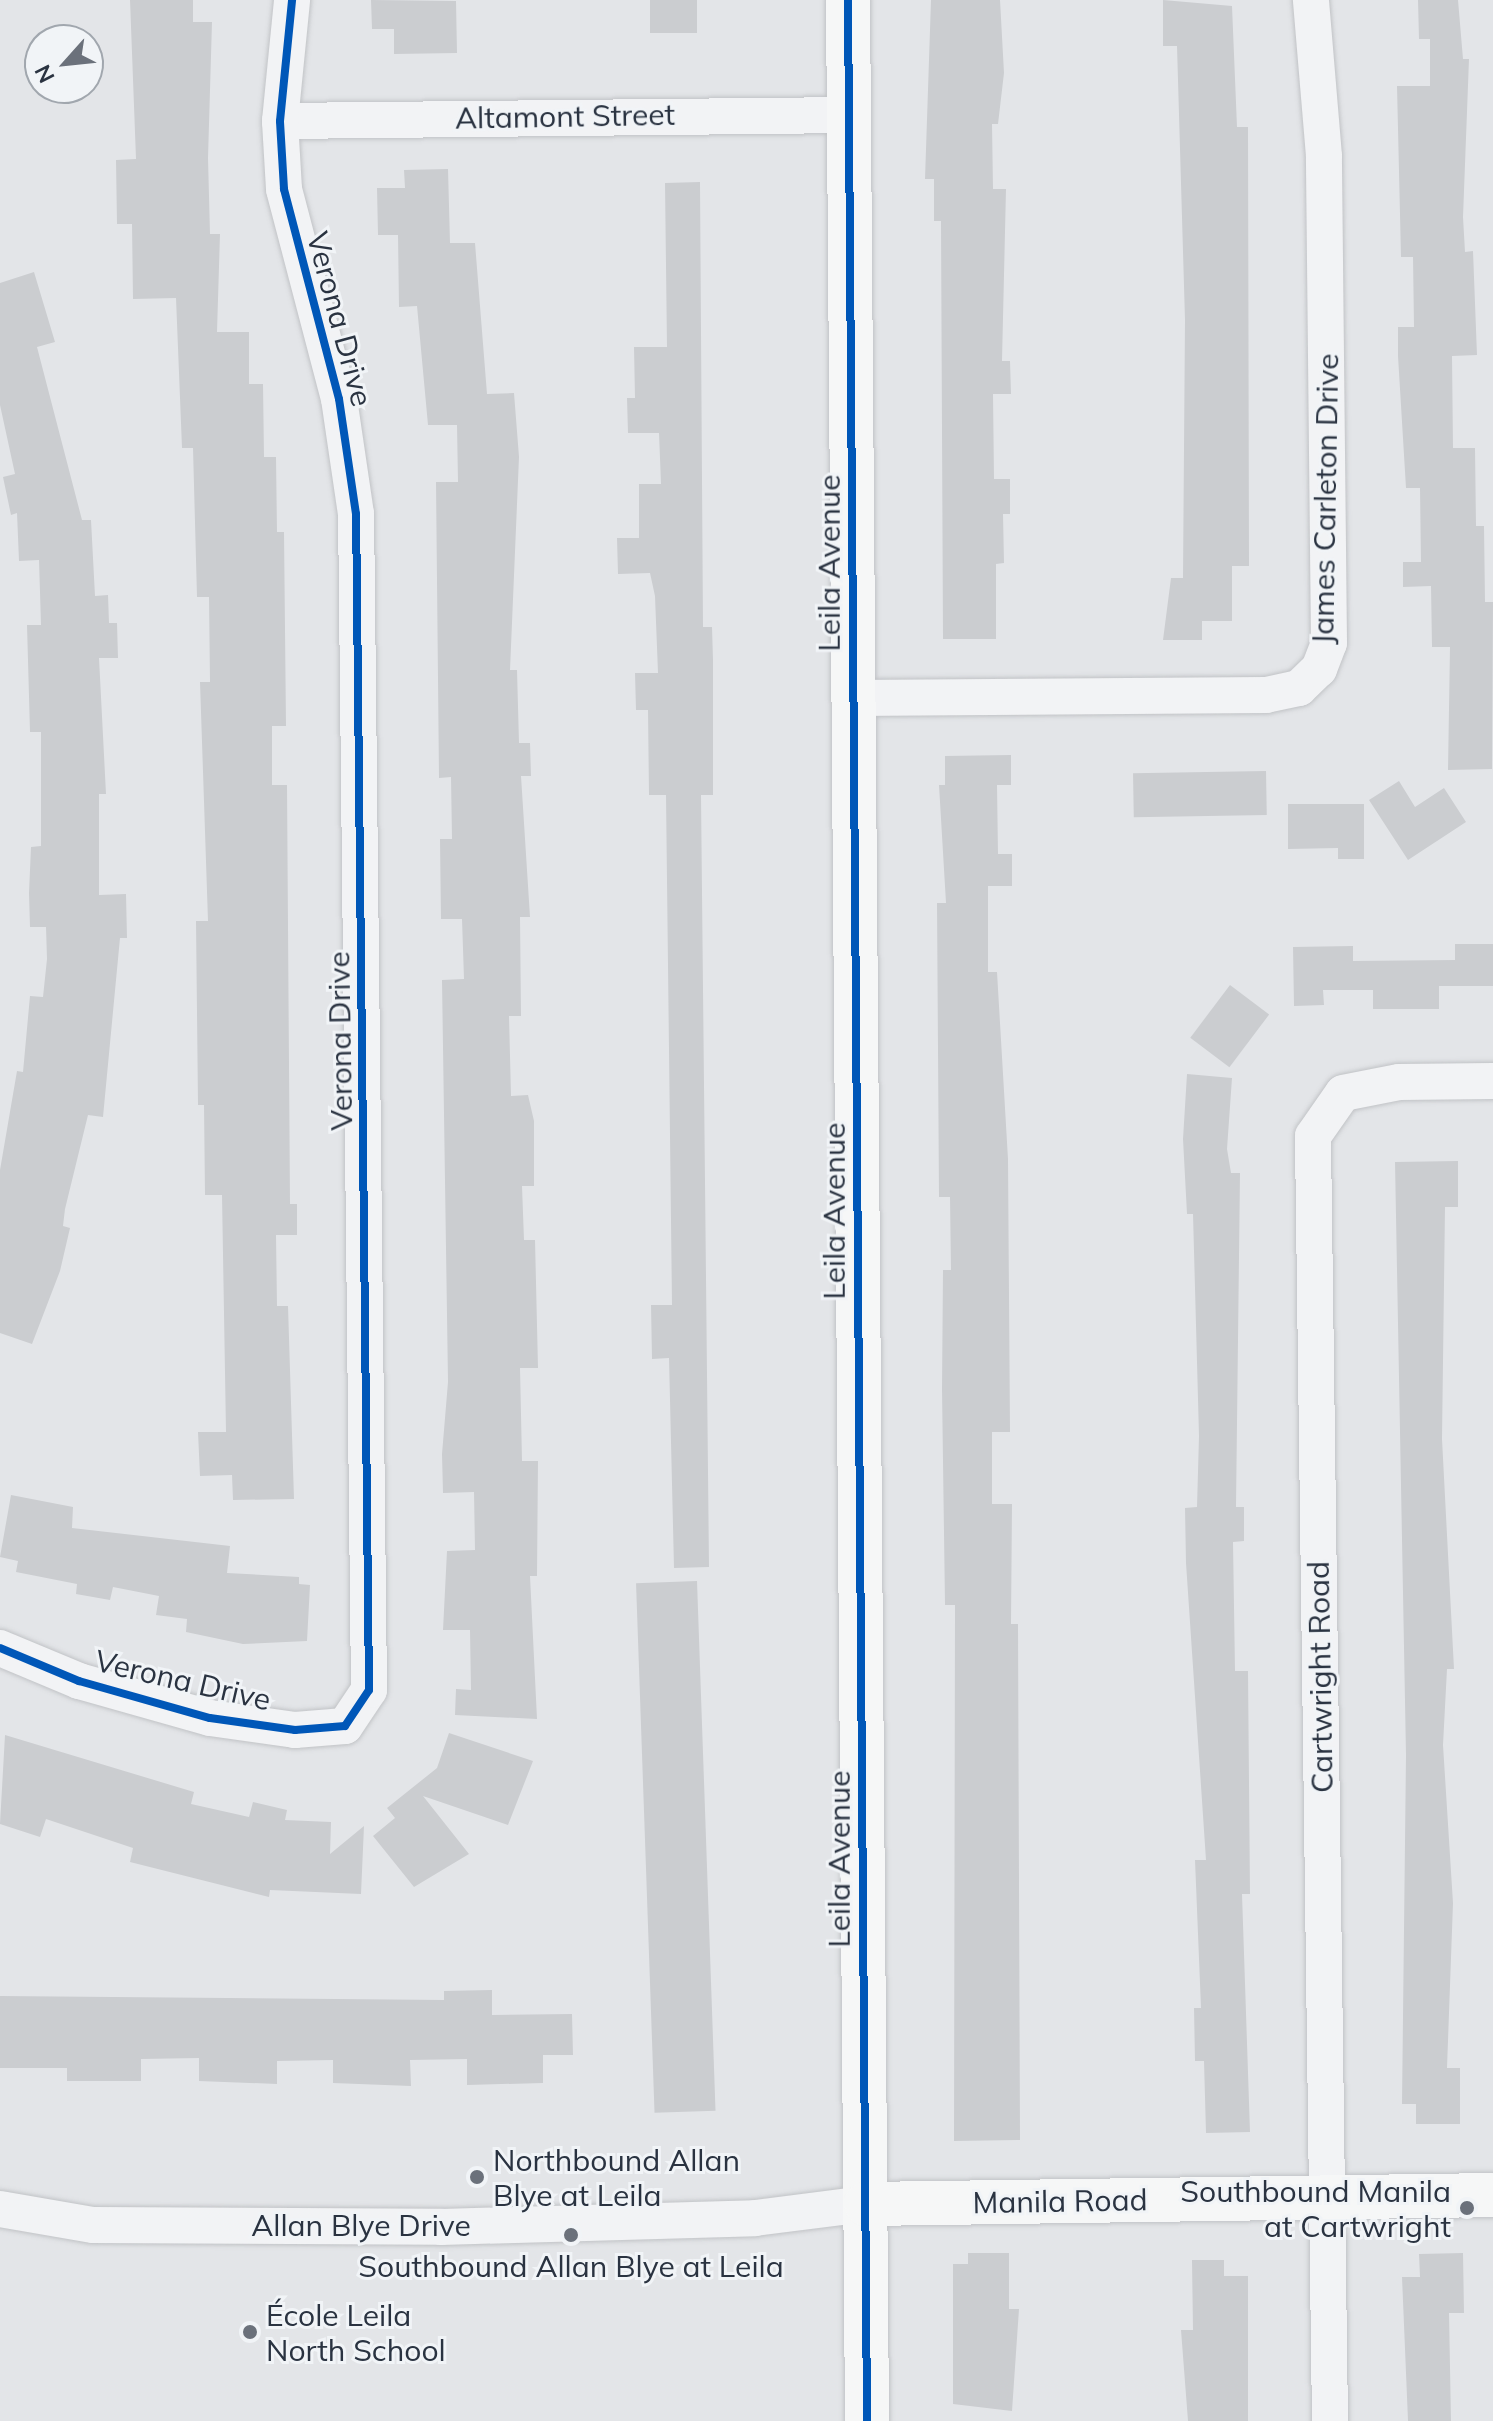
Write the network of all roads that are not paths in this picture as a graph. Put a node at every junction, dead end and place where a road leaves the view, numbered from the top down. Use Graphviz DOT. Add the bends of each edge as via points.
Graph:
graph roads {
  1 [pos="292,0"];
  2 [pos="848,0"];
  3 [pos="1311,0"];
  4 [pos="849,115"];
  5 [pos="280,121"];
  6 [pos="854,698"];
  7 [pos="1493,1081"];
  8 [pos="0,1648"];
  9 [pos="1493,2195"];
  10 [pos="1327,2197"];
  11 [pos="866,2204"];
  12 [pos="0,2209"];
  13 [pos="867,2421"];
  14 [pos="1330,2421"];
  1 -- 5 [label="street, Verona Drive"];
  2 -- 4 [label="street, Leila Avenue"];
  3 -- 6 [label="street, James Carleton Drive" via="1324,156 1329,643 1319,669 1299,688 1266,695"];
  4 -- 5 [label="street, Altamont Street"];
  4 -- 6 [label="street, Leila Avenue"];
  5 -- 8 [label="street, Verona Drive" via="293,240 339,399 356,514 369,1690 345,1726 295,1730 210,1718 79,1681"];
  6 -- 11 [label="street, Leila Avenue"];
  7 -- 10 [label="street, Cartwright Road" via="1399,1082 1343,1093 1313,1136"];
  9 -- 10 [label="street, Manila Road"];
  10 -- 11 [label="street, Manila Road"];
  10 -- 14 [label="street, Cartwright Road"];
  11 -- 12 [label="street, Allan Blye Drive" via="755,2218 441,2227 93,2225"];
  11 -- 13 [label="street, Leila Avenue"];
}
